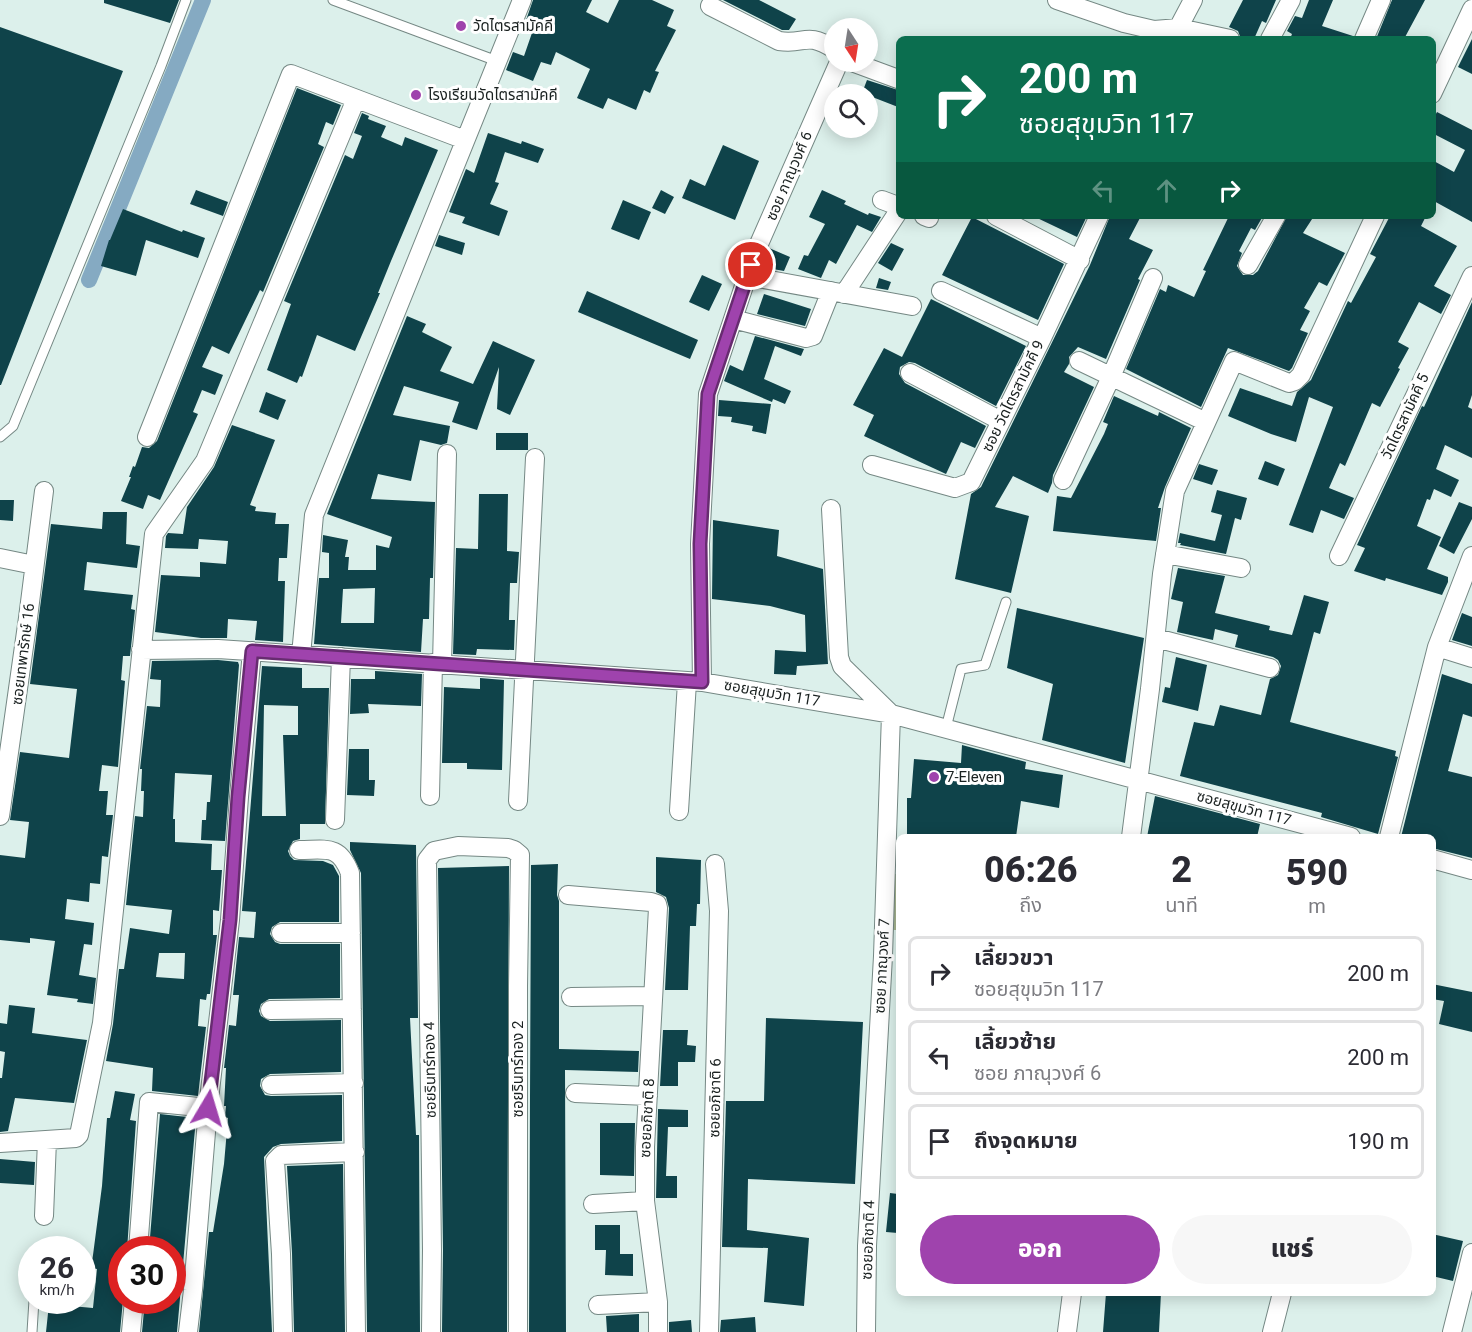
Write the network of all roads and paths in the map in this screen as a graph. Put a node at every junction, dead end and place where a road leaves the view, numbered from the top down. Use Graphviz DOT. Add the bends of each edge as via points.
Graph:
graph roads {
  1 [pos="186,0"];
  2 [pos="333,0"];
  3 [pos="522,0"];
  4 [pos="1057,0"];
  5 [pos="1193,0"];
  6 [pos="1291,0"];
  7 [pos="1382,0"];
  8 [pos="710,6"];
  9 [pos="1472,9"];
  10 [pos="1120,31"];
  11 [pos="1176,33"];
  12 [pos="1203,36"];
  13 [pos="1272,36"];
  14 [pos="1365,36"];
  15 [pos="824,44"];
  16 [pos="497,61"];
  17 [pos="835,72"];
  18 [pos="878,72"];
  19 [pos="896,78"];
  20 [pos="1436,86"];
  21 [pos="356,99"];
  22 [pos="465,140"];
  23 [pos="896,215"];
  24 [pos="1002,219"];
  25 [pos="1099,219"];
  26 [pos="1274,219"];
  27 [pos="1374,219"];
  28 [pos="1080,260"];
  29 [pos="1248,266"];
  30 [pos="747,276"];
  31 [pos="1472,276"];
  32 [pos="1153,278"];
  33 [pos="941,291"];
  34 [pos="838,293"];
  35 [pos="912,306"];
  36 [pos="733,320"];
  37 [pos="1042,338"];
  38 [pos="1078,361"];
  39 [pos="910,374"];
  40 [pos="1111,377"];
  41 [pos="1001,421"];
  42 [pos="1206,422"];
  43 [pos="0,437"];
  44 [pos="147,437"];
  45 [pos="447,454"];
  46 [pos="535,458"];
  47 [pos="872,465"];
  48 [pos="1063,480"];
  49 [pos="44,491"];
  50 [pos="831,509"];
  51 [pos="1165,554"];
  52 [pos="1339,556"];
  53 [pos="1472,556"];
  54 [pos="0,558"];
  55 [pos="33,565"];
  56 [pos="1241,568"];
  57 [pos="1006,602"];
  58 [pos="1156,638"];
  59 [pos="1437,646"];
  60 [pos="141,650"];
  61 [pos="252,651"];
  62 [pos="301,654"];
  63 [pos="341,657"];
  64 [pos="1472,657"];
  65 [pos="438,664"];
  66 [pos="1270,668"];
  67 [pos="526,670"];
  68 [pos="694,682"];
  69 [pos="891,714"];
  70 [pos="946,728"];
  71 [pos="1138,779"];
  72 [pos="430,796"];
  73 [pos="518,801"];
  74 [pos="679,811"];
  75 [pos="0,816"];
  76 [pos="334,820"];
  77 [pos="1131,834"];
  78 [pos="1340,834"];
  79 [pos="1390,834"];
  80 [pos="473,847"];
  81 [pos="299,850"];
  82 [pos="1436,860"];
  83 [pos="715,864"];
  84 [pos="1472,870"];
  85 [pos="568,895"];
  86 [pos="281,933"];
  87 [pos="351,933"];
  88 [pos="653,996"];
  89 [pos="571,997"];
  90 [pos="352,1009"];
  91 [pos="270,1010"];
  92 [pos="354,1083"];
  93 [pos="271,1085"];
  94 [pos="575,1093"];
  95 [pos="648,1096"];
  96 [pos="208,1108"];
  97 [pos="46,1140"];
  98 [pos="0,1143"];
  99 [pos="872,1147"];
  100 [pos="355,1152"];
  101 [pos="645,1201"];
  102 [pos="592,1204"];
  103 [pos="44,1216"];
  104 [pos="139,1236"];
  105 [pos="1472,1253"];
  106 [pos="1072,1296"];
  107 [pos="1281,1296"];
  108 [pos="658,1302"];
  109 [pos="598,1305"];
  110 [pos="33,1314"];
  111 [pos="133,1314"];
  112 [pos="32,1332"];
  113 [pos="131,1332"];
  114 [pos="188,1332"];
  115 [pos="283,1332"];
  116 [pos="356,1332"];
  117 [pos="431,1332"];
  118 [pos="518,1332"];
  119 [pos="658,1332"];
  120 [pos="710,1332"];
  121 [pos="866,1332"];
  122 [pos="1067,1332"];
  123 [pos="1272,1332"];
  124 [pos="1452,1332"];
  1 -- 43 [label="lane" via="13,426"];
  2 -- 16 [label="lane"];
  3 -- 16 [label="street"];
  4 -- 10 [label="street"];
  5 -- 11 [label="street"];
  6 -- 13 [label="street"];
  7 -- 14 [label="street"];
  8 -- 15 [label="street" via="779,41 812,38"];
  9 -- 20 [label="street"];
  10 -- 11 [label="street"];
  11 -- 12 [label="street"];
  16 -- 22 [label="street"];
  17 -- 30 [label="street, ซอย ภาณุวงศ์ 6"];
  18 -- 19 [label="street"];
  21 -- 22 [label="street"];
  21 -- 44 [label="street" via="291,75"];
  21 -- 60 [label="street" via="206,461 154,534"];
  22 -- 62 [label="street" via="314,515"];
  23 -- 34 [label="street"];
  24 -- 28 [label="street"];
  25 -- 28 [label="street, ซอย วัดไตรสามัคคี 9"];
  26 -- 29 [label="street"];
  27 -- 42 [label="street" via="1301,375 1289,383 1234,361"];
  28 -- 37 [label="street, ซอย วัดไตรสามัคคี 9"];
  30 -- 34 [label="street"];
  30 -- 36 [label="street, ซอย ภาณุวงศ์ 6"];
  31 -- 52 [label="street, วัดไตรสามัคคี 5"];
  32 -- 40 [label="street"];
  33 -- 37 [label="street"];
  34 -- 35 [label="street"];
  34 -- 36 [label="street" via="813,336 806,338"];
  36 -- 68 [label="street, ซอย ภาณุวงศ์ 6" via="708,394"];
  37 -- 41 [label="street, ซอย วัดไตรสามัคคี 9"];
  38 -- 40 [label="street"];
  39 -- 41 [label="street"];
  40 -- 42 [label="street"];
  40 -- 48 [label="street"];
  41 -- 47 [label="street, ซอย วัดไตรสามัคคี 9" via="971,482 963,486 946,486"];
  42 -- 51 [label="street" via="1175,491"];
  45 -- 65 [label="street"];
  46 -- 67 [label="street"];
  49 -- 55 [label="street, ซอยเทพารักษ์ 16"];
  50 -- 69 [label="street" via="839,657 842,666"];
  51 -- 56 [label="street"];
  51 -- 58 [label="street"];
  53 -- 59 [label="street"];
  54 -- 55 [label="street"];
  55 -- 75 [label="street, ซอยเทพารักษ์ 16"];
  57 -- 70 [label="lane" via="985,665 961,669"];
  58 -- 66 [label="street"];
  58 -- 71 [label="street"];
  59 -- 64 [label="street"];
  59 -- 79 [label="street"];
  60 -- 61 [label="street, ซอยสุขุมวิท 117"];
  60 -- 97 [label="street" via="102,1023 79,1135"];
  61 -- 62 [label="street, ซอยสุขุมวิท 117"];
  61 -- 96 [label="street" via="230,920"];
  62 -- 63 [label="street, ซอยสุขุมวิท 117"];
  63 -- 65 [label="street, ซอยสุขุมวิท 117"];
  63 -- 76 [label="street"];
  65 -- 67 [label="street, ซอยสุขุมวิท 117"];
  65 -- 72 [label="street"];
  67 -- 68 [label="street, ซอยสุขุมวิท 117"];
  67 -- 73 [label="street"];
  68 -- 69 [label="street, ซอยสุขุมวิท 117"];
  68 -- 74 [label="street, ซอย ภาณุวงศ์ 6"];
  69 -- 70 [label="street, ซอยสุขุมวิท 117"];
  69 -- 99 [label="street, ซอย ภาณุวงศ์ 7"];
  70 -- 71 [label="street, ซอยสุขุมวิท 117"];
  71 -- 77 [label="street"];
  71 -- 78 [label="street, ซอยสุขุมวิท 117"];
  80 -- 117 [label="street, ซอยรินทร์ทอง 4" via="434,851 427,860"];
  80 -- 118 [label="street, ซอยรินทร์ทอง 2" via="508,848 520,855"];
  81 -- 87 [label="street" via="332,850 344,858 350,873"];
  82 -- 84 [label="street"];
  83 -- 120 [label="street, ซอยอภิชาติ 6" via="719,911"];
  85 -- 88 [label="street, ซอยอภิชาติ 8" via="657,904"];
  86 -- 87 [label="street"];
  87 -- 90 [label="street"];
  88 -- 89 [label="street"];
  88 -- 95 [label="street, ซอยอภิชาติ 8"];
  90 -- 91 [label="street"];
  90 -- 92 [label="street"];
  92 -- 93 [label="street"];
  92 -- 100 [label="street"];
  94 -- 95 [label="street"];
  95 -- 101 [label="street, ซอยอภิชาติ 8"];
  96 -- 104 [label="street" via="149,1102"];
  96 -- 114 [label="street"];
  97 -- 98 [label="street"];
  97 -- 103 [label="street"];
  99 -- 121 [label="street, ซอยอภิชาติ 4"];
  100 -- 115 [label="street" via="281,1155 275,1161"];
  100 -- 116 [label="street"];
  101 -- 102 [label="street"];
  101 -- 108 [label="street, ซอยอภิชาติ 8"];
  105 -- 124 [label="street"];
  106 -- 122 [label="street"];
  107 -- 123 [label="street"];
  108 -- 109 [label="street"];
  108 -- 119 [label="street, ซอยอภิชาติ 8"];
  110 -- 112 [label="lane"];
  111 -- 113 [label="street"];
}
